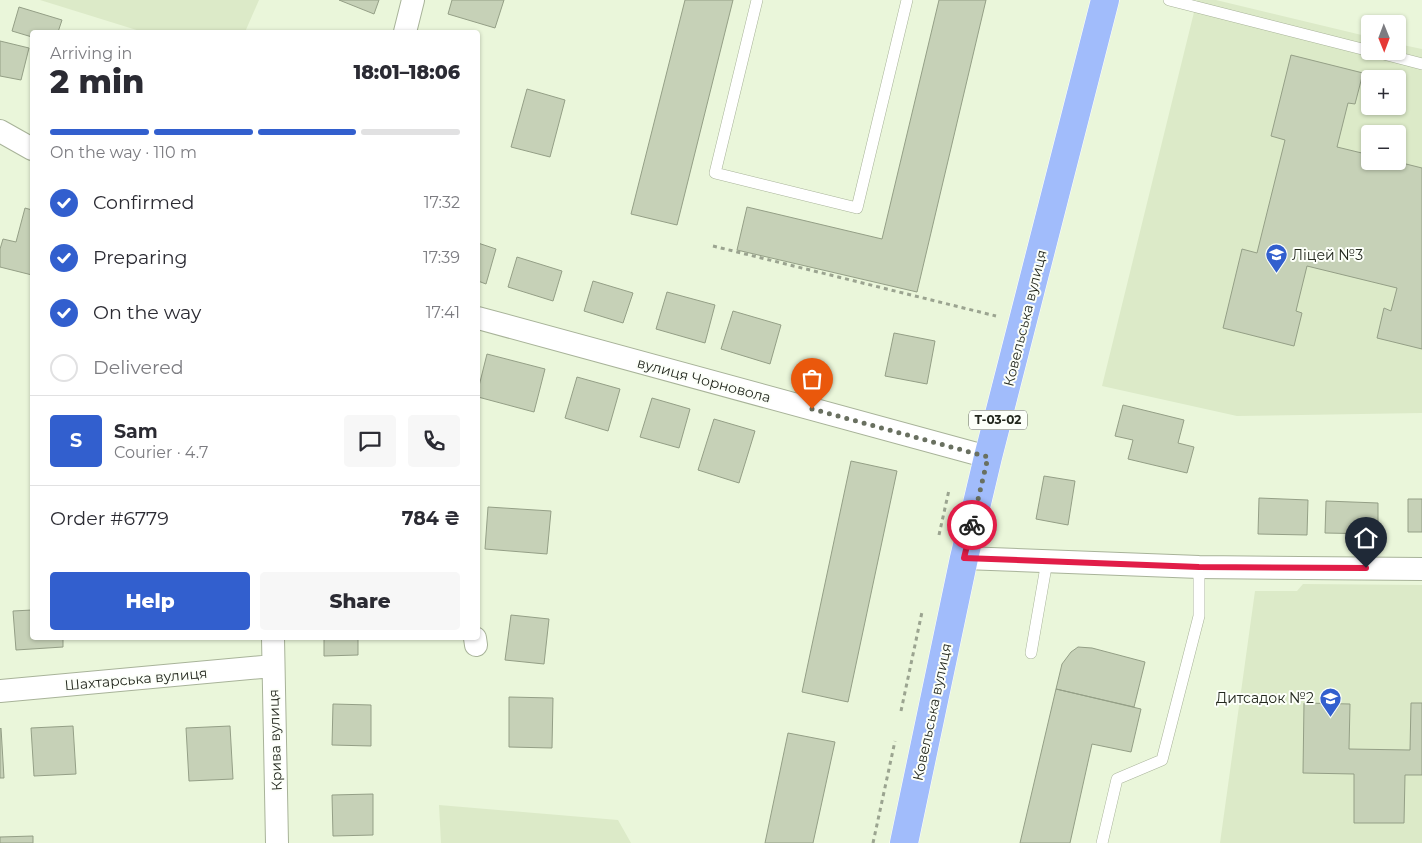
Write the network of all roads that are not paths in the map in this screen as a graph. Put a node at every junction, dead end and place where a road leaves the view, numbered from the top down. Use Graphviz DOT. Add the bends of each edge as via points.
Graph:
graph roads {
  1 [pos="413,0"];
  2 [pos="757,0"];
  3 [pos="907,0"];
  4 [pos="1105,0"];
  5 [pos="1169,0"];
  6 [pos="406,30"];
  7 [pos="1361,48"];
  8 [pos="1406,60"];
  9 [pos="1422,64"];
  10 [pos="0,131"];
  11 [pos="30,148"];
  12 [pos="480,319"];
  13 [pos="988,457"];
  14 [pos="964,558"];
  15 [pos="1047,561"];
  16 [pos="1199,567"];
  17 [pos="1422,569"];
  18 [pos="273,640"];
  19 [pos="1031,653"];
  20 [pos="273,666"];
  21 [pos="0,691"];
  22 [pos="277,843"];
  23 [pos="904,843"];
  24 [pos="1102,843"];
  1 -- 6 [label="street"];
  2 -- 3 [label="lane" via="715,173 857,208"];
  4 -- 13 [label="main road, Ковельська вулиця / Т-03-02"];
  5 -- 7 [label="lane"];
  8 -- 9 [label="lane"];
  10 -- 11 [label="street"];
  12 -- 13 [label="street, вулиця Чорновола"];
  13 -- 14 [label="main road, Ковельська вулиця / Т-03-02"];
  14 -- 15 [label="street"];
  14 -- 23 [label="main road, Ковельська вулиця / Т-03-02"];
  15 -- 16 [label="street"];
  15 -- 19 [label="lane"];
  16 -- 17 [label="street"];
  16 -- 24 [label="lane" via="1199,616 1162,760 1117,779"];
  18 -- 20 [label="street, Крива вулиця"];
  20 -- 21 [label="street, Шахтарська вулиця"];
  20 -- 22 [label="street, Крива вулиця"];
}
